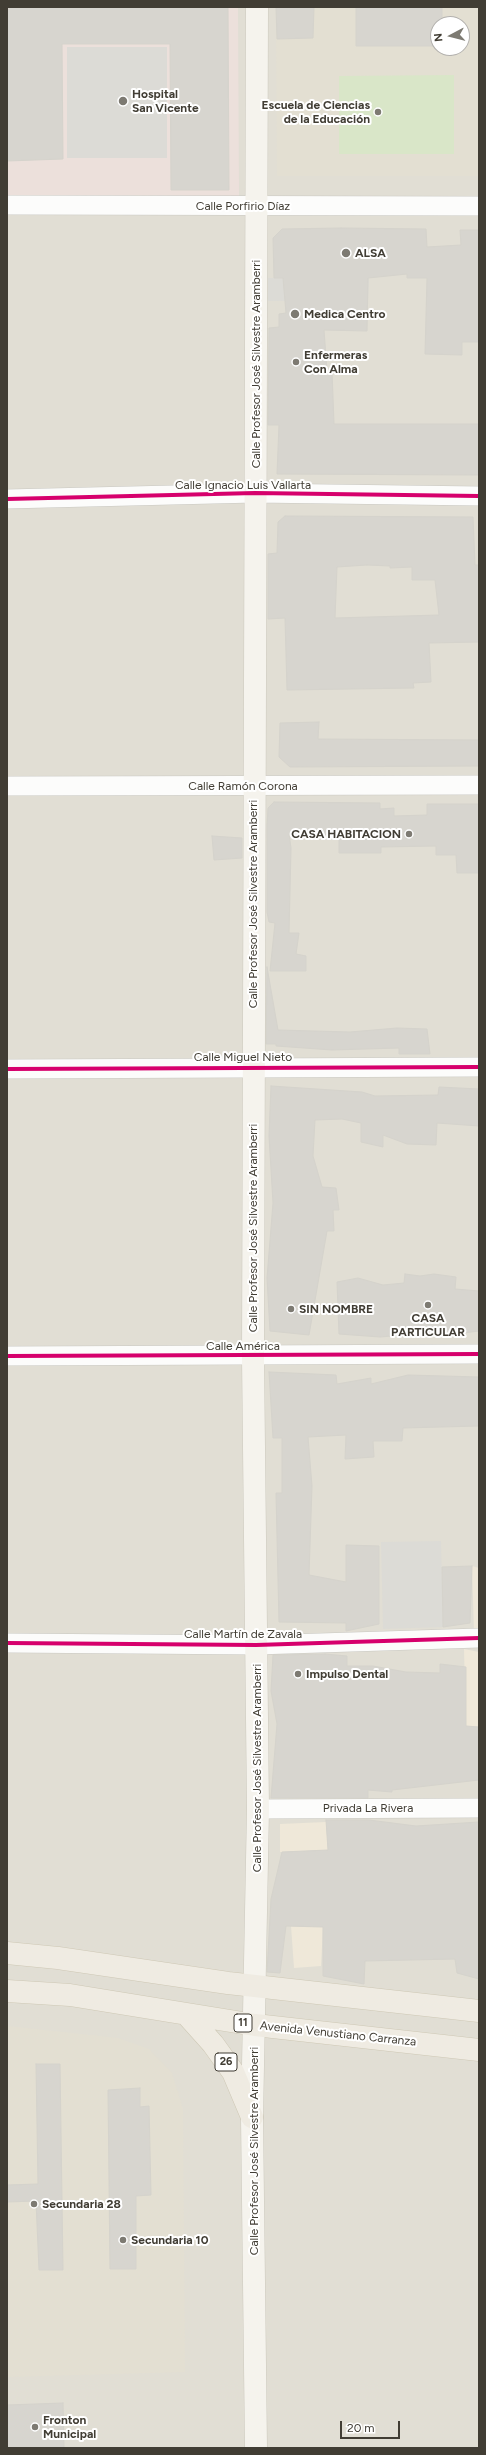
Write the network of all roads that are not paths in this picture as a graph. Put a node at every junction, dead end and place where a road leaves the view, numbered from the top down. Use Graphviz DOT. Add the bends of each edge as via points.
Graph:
graph roads {
  1 [pos="256,7"];
  2 [pos="7,205"];
  3 [pos="257,206"];
  4 [pos="479,206"];
  5 [pos="255,493"];
  6 [pos="479,496"];
  7 [pos="7,499"];
  8 [pos="479,785"];
  9 [pos="7,786"];
  10 [pos="254,786"];
  11 [pos="253,1067"];
  12 [pos="479,1067"];
  13 [pos="7,1069"];
  14 [pos="479,1354"];
  15 [pos="7,1356"];
  16 [pos="253,1356"];
  17 [pos="479,1638"];
  18 [pos="7,1643"];
  19 [pos="256,1645"];
  20 [pos="479,1808"];
  21 [pos="258,1809"];
  22 [pos="7,1953"];
  23 [pos="255,1986"];
  24 [pos="7,1991"];
  25 [pos="479,2011"];
  26 [pos="187,2015"];
  27 [pos="254,2025"];
  28 [pos="479,2050"];
  29 [pos="252,2117"];
  30 [pos="256,2448"];
  1 -- 3 [label="main road, Calle Profesor José Silvestre Aramberri / 26"];
  2 -- 3 [label="street, Calle Porfirio Díaz"];
  3 -- 4 [label="street, Calle Porfirio Díaz"];
  3 -- 5 [label="main road, Calle Profesor José Silvestre Aramberri / 26"];
  5 -- 6 [label="street, Calle Ignacio Luis Vallarta"];
  5 -- 7 [label="street, Calle Ignacio Luis Vallarta"];
  5 -- 10 [label="main road, Calle Profesor José Silvestre Aramberri / 26"];
  8 -- 10 [label="street, Calle Ramón Corona"];
  9 -- 10 [label="street, Calle Ramón Corona"];
  10 -- 11 [label="main road, Calle Profesor José Silvestre Aramberri / 26"];
  11 -- 12 [label="street, Calle Miguel Nieto"];
  11 -- 13 [label="street, Calle Miguel Nieto"];
  11 -- 16 [label="main road, Calle Profesor José Silvestre Aramberri / 26"];
  14 -- 16 [label="street, Calle América"];
  15 -- 16 [label="street, Calle América"];
  16 -- 19 [label="main road, Calle Profesor José Silvestre Aramberri / 26"];
  17 -- 19 [label="street, Calle Martín de Zavala"];
  18 -- 19 [label="street, Calle Martín de Zavala"];
  19 -- 21 [label="main road, Calle Profesor José Silvestre Aramberri / 26"];
  20 -- 21 [label="street, Privada La Rivera"];
  21 -- 23 [label="main road, Calle Profesor José Silvestre Aramberri / 26"];
  22 -- 23 [label="main road"];
  23 -- 25 [label="main road"];
  23 -- 27 [label="main road, Calle Profesor José Silvestre Aramberri / 26"];
  24 -- 26 [label="main road, Avenida Venustiano Carranza / 11" via="70,1995"];
  26 -- 27 [label="main road, Avenida Venustiano Carranza / 11"];
  26 -- 29 [label="main road, 26" via="213,2044 233,2072"];
  27 -- 28 [label="main road, Avenida Venustiano Carranza / 11"];
  27 -- 29 [label="main road, Calle Profesor José Silvestre Aramberri / 26"];
  29 -- 30 [label="main road, Calle Profesor José Silvestre Aramberri / 26"];
}
